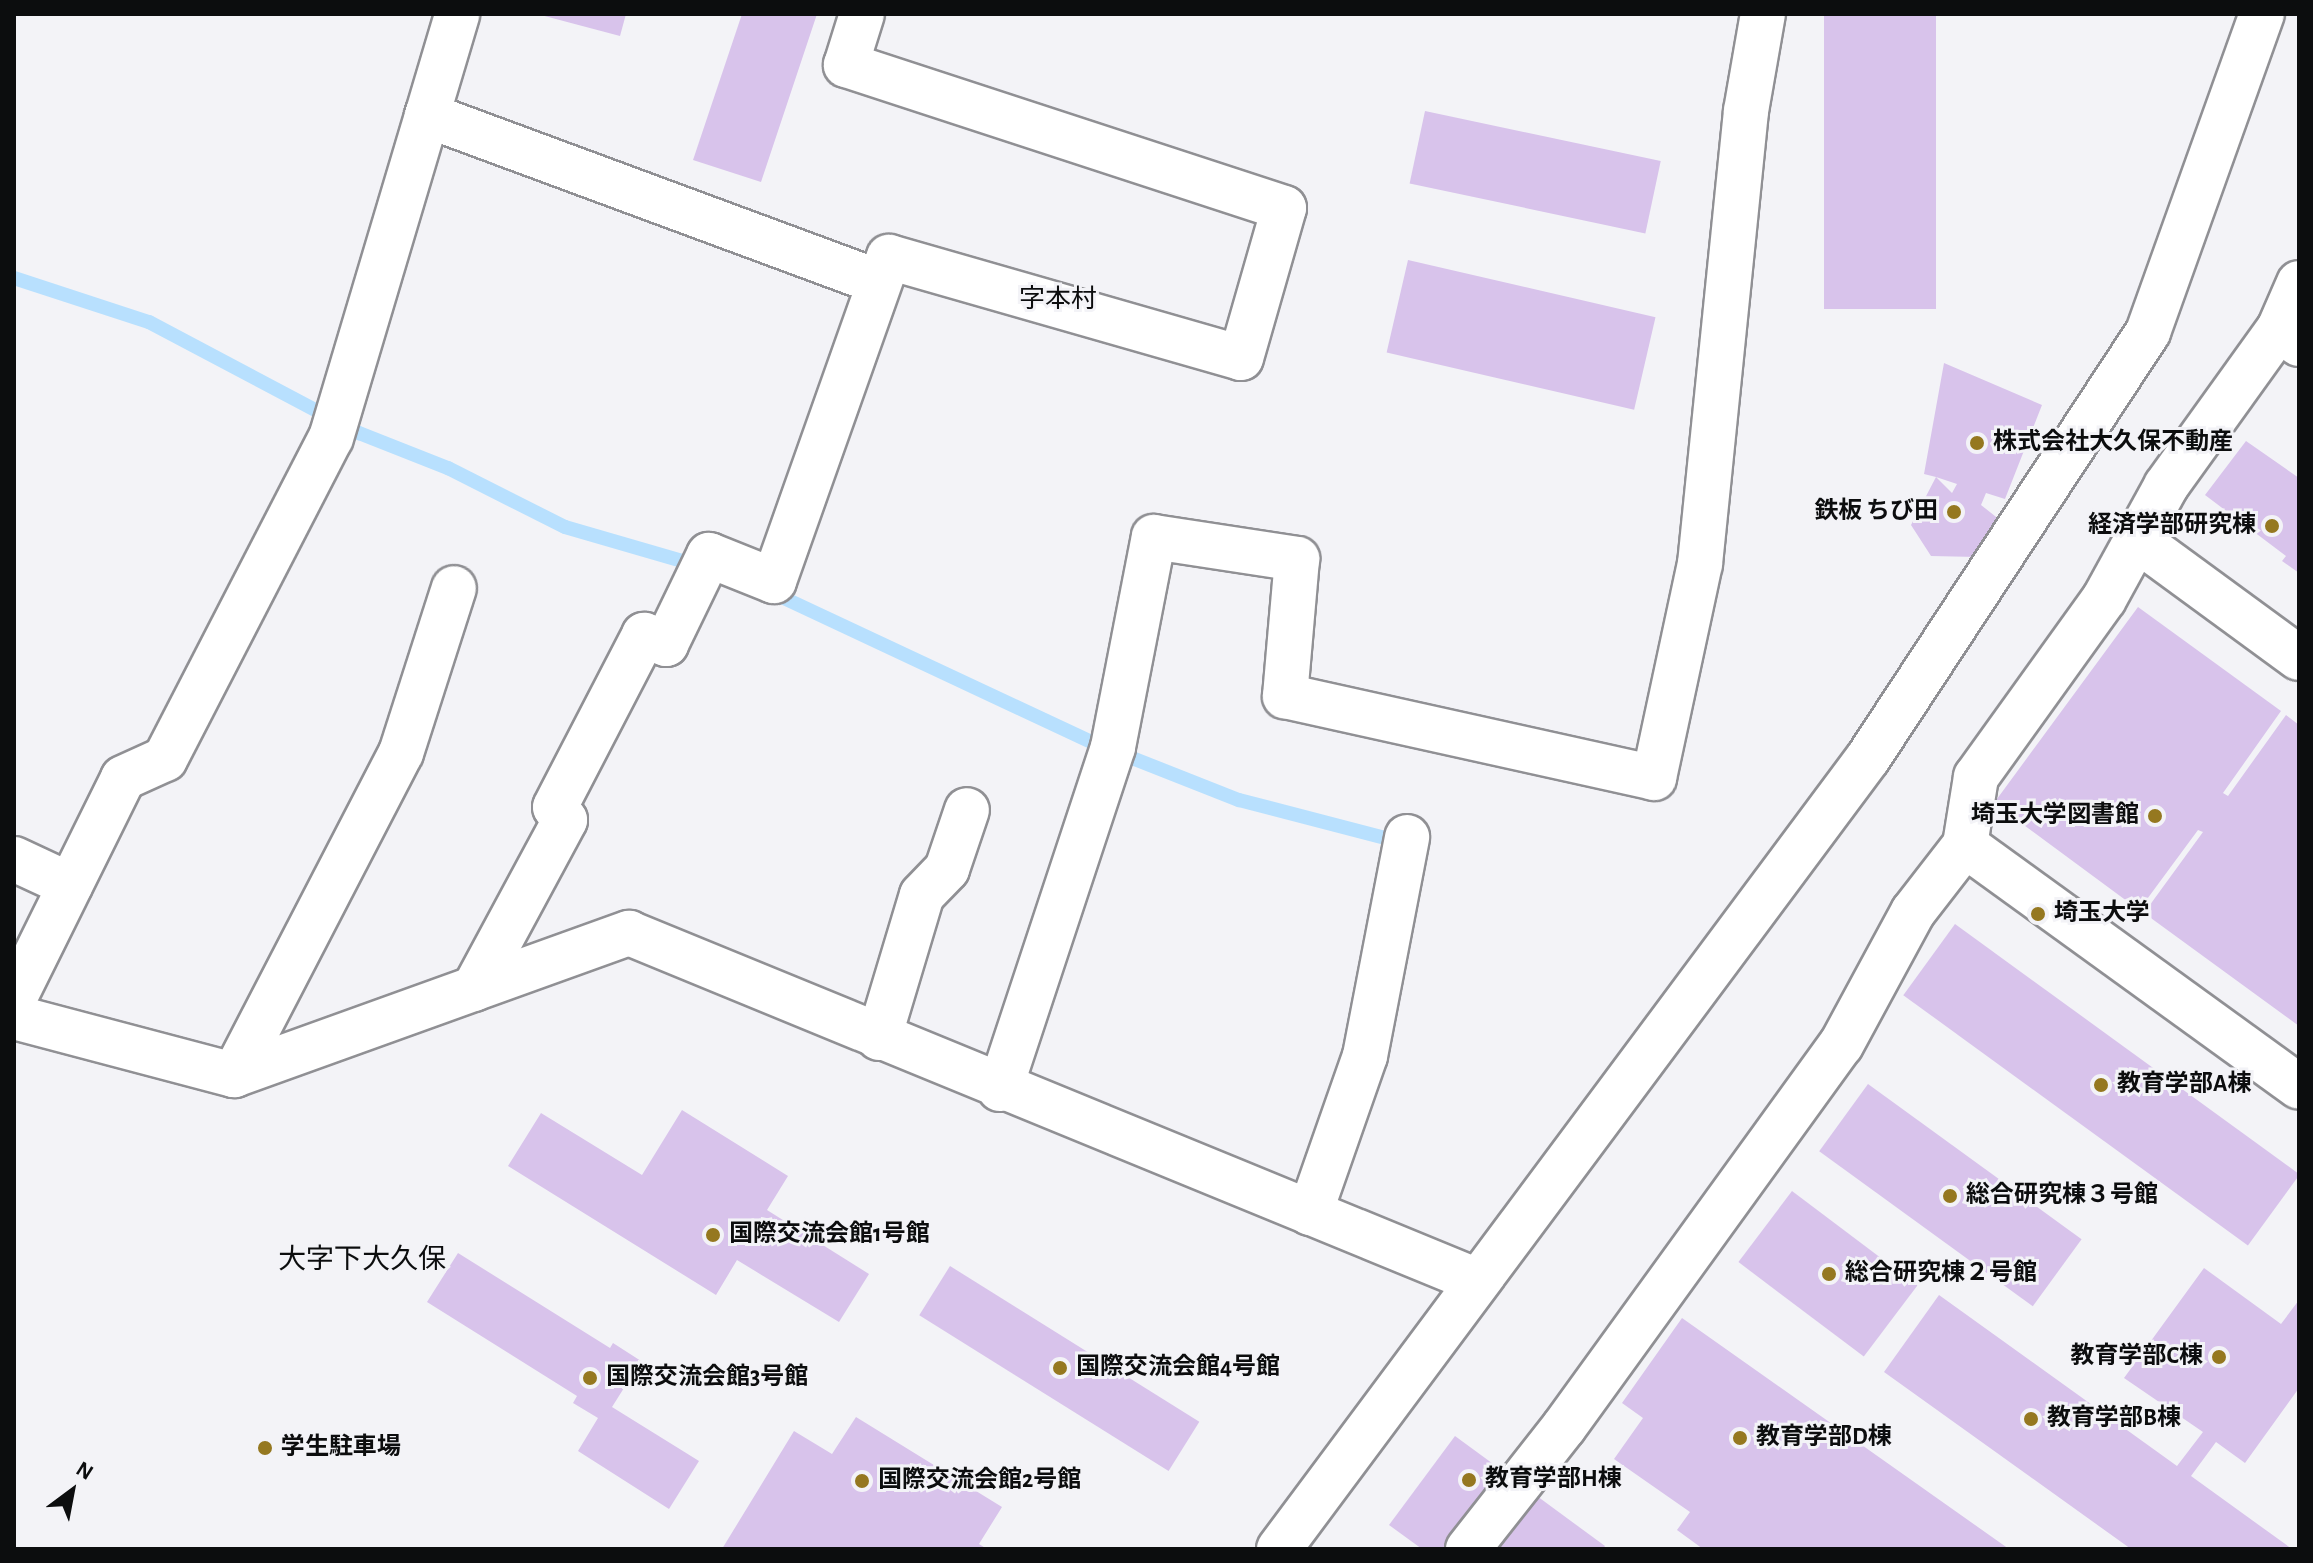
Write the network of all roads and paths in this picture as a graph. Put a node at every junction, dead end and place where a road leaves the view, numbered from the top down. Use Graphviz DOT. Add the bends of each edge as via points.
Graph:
graph roads {
  1 [pos="457,14"];
  2 [pos="862,14"];
  3 [pos="1763,14"];
  4 [pos="2262,14"];
  5 [pos="427,115"];
  6 [pos="879,282"];
  7 [pos="2299,283"];
  8 [pos="2289,336"];
  9 [pos="2139,541"];
  10 [pos="454,588"];
  11 [pos="2299,658"];
  12 [pos="967,810"];
  13 [pos="1407,837"];
  14 [pos="1965,845"];
  15 [pos="14,859"];
  16 [pos="70,885"];
  17 [pos="474,989"];
  18 [pos="14,999"];
  19 [pos="14,1017"];
  20 [pos="879,1038"];
  21 [pos="234,1075"];
  22 [pos="2299,1087"];
  23 [pos="1000,1089"];
  24 [pos="1310,1213"];
  25 [pos="1475,1280"];
  26 [pos="1279,1549"];
  27 [pos="1468,1549"];
  1 -- 5 [label="street"];
  2 -- 6 [label="street" via="846,65 1284,208 1241,358 889,257"];
  3 -- 23 [label="street" via="1746,111 1700,564 1654,778 1285,696 1297,559 1154,537 1113,747"];
  4 -- 25 [label="street" via="2148,332 1868,758"];
  5 -- 6 [label="street"];
  5 -- 16 [label="street" via="331,438 165,759 123,778"];
  6 -- 17 [label="street" via="774,581 709,555 666,644 644,635 555,807 565,820"];
  7 -- 8 [label="street"];
  8 -- 9 [label="street" via="2166,486"];
  9 -- 11 [label="street"];
  9 -- 14 [label="street" via="2104,599 1976,777"];
  10 -- 21 [label="street" via="401,753"];
  12 -- 20 [label="street" via="947,869 922,895"];
  13 -- 24 [label="street" via="1365,1056"];
  14 -- 22 [label="street"];
  14 -- 27 [label="street" via="1913,912 1841,1045 1564,1427"];
  15 -- 16 [label="street"];
  16 -- 18 [label="street"];
  17 -- 20 [label="street" via="629,933"];
  17 -- 21 [label="street"];
  19 -- 21 [label="street"];
  20 -- 23 [label="street"];
  23 -- 24 [label="street"];
  24 -- 25 [label="street"];
  25 -- 26 [label="street"];
}
